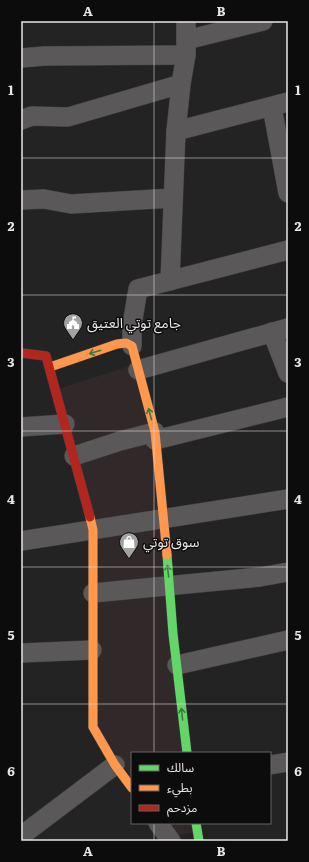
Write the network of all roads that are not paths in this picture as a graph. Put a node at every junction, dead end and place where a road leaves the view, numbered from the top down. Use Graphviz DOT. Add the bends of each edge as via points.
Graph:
graph roads {
  1 [pos="186,21"];
  2 [pos="263,21"];
  3 [pos="186,47"];
  4 [pos="21,58"];
  5 [pos="181,84"];
  6 [pos="280,105"];
  7 [pos="21,120"];
  8 [pos="176,131"];
  9 [pos="286,172"];
  10 [pos="288,193"];
  11 [pos="173,198"];
  12 [pos="21,200"];
  13 [pos="288,250"];
  14 [pos="170,281"];
  15 [pos="280,330"];
  16 [pos="132,346"];
  17 [pos="21,353"];
  18 [pos="50,367"];
  19 [pos="138,370"];
  20 [pos="288,373"];
  21 [pos="288,407"];
  22 [pos="65,424"];
  23 [pos="21,427"];
  24 [pos="155,436"];
  25 [pos="74,456"];
  26 [pos="288,499"];
  27 [pos="163,518"];
  28 [pos="93,530"];
  29 [pos="21,541"];
  30 [pos="288,572"];
  31 [pos="170,586"];
  32 [pos="93,593"];
  33 [pos="288,640"];
  34 [pos="92,650"];
  35 [pos="21,653"];
  36 [pos="177,665"];
  37 [pos="187,752"];
  38 [pos="288,762"];
  39 [pos="115,765"];
  40 [pos="271,765"];
  41 [pos="131,787"];
  42 [pos="159,824"];
  43 [pos="196,824"];
  44 [pos="21,836"];
  45 [pos="171,841"];
  46 [pos="198,841"];
  1 -- 3 [label="street"];
  2 -- 3 [label="street"];
  3 -- 4 [label="street"];
  3 -- 5 [label="street"];
  5 -- 7 [label="street" via="68,117 32,116"];
  5 -- 8 [label="street"];
  6 -- 8 [label="street"];
  6 -- 9 [label="street"];
  8 -- 11 [label="street"];
  9 -- 10 [label="street"];
  11 -- 12 [label="street" via="71,204 44,199"];
  11 -- 14 [label="street"];
  13 -- 14 [label="street"];
  14 -- 16 [label="street" via="138,289 132,325"];
  15 -- 19 [label="street"];
  15 -- 20 [label="street"];
  16 -- 18 [label="street, one-way" via="126,343 117,344"];
  16 -- 19 [label="street"];
  17 -- 18 [label="street" via="46,356"];
  18 -- 22 [label="street"];
  24 -- 19 [label="street, one-way"];
  21 -- 24 [label="street"];
  22 -- 23 [label="street"];
  22 -- 25 [label="street"];
  24 -- 25 [label="street" via="120,441"];
  24 -- 27 [label="street"];
  25 -- 28 [label="street"];
  26 -- 27 [label="street"];
  27 -- 28 [label="street"];
  31 -- 27 [label="street, one-way"];
  28 -- 29 [label="street"];
  28 -- 32 [label="street"];
  30 -- 31 [label="street"];
  31 -- 32 [label="street"];
  31 -- 36 [label="street"];
  32 -- 34 [label="street"];
  33 -- 36 [label="street"];
  34 -- 35 [label="street"];
  34 -- 39 [label="street" via="93,727"];
  37 -- 36 [label="street, one-way"];
  38 -- 40 [label="street"];
  39 -- 41 [label="street"];
  39 -- 44 [label="street"];
  42 -- 45 [label="street"];
  43 -- 46 [label="street"];
}
